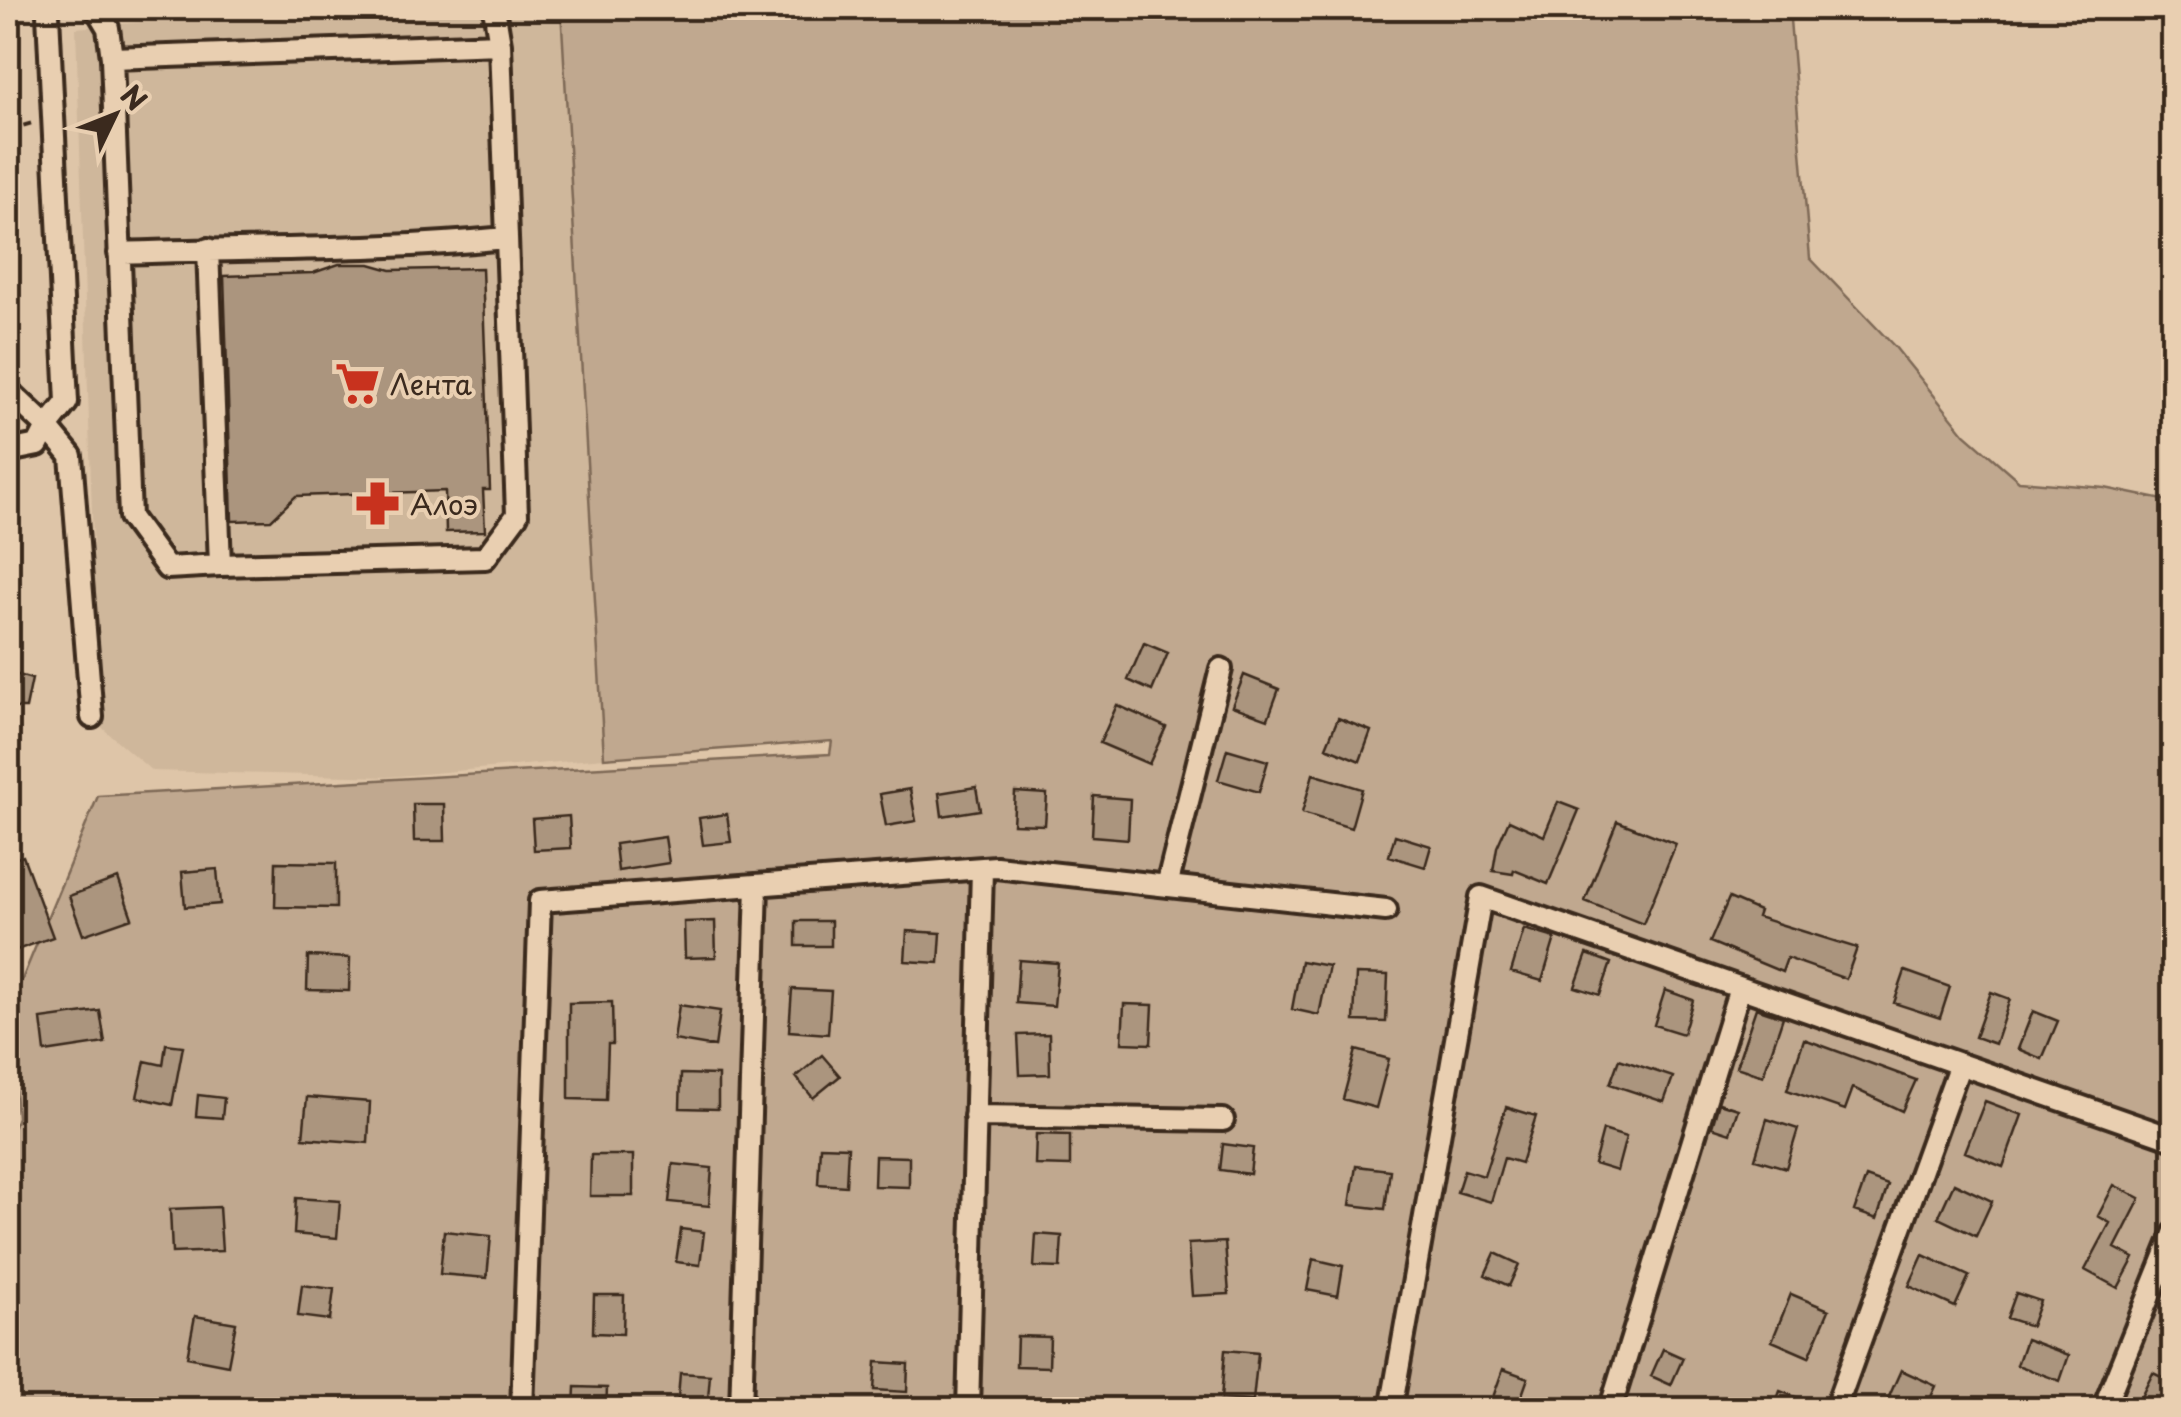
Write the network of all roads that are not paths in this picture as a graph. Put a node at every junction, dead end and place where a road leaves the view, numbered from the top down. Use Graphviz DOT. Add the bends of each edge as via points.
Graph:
graph roads {
  1 [pos="96,8"];
  2 [pos="116,8"];
  3 [pos="494,8"];
  4 [pos="48,14"];
  5 [pos="108,28"];
  6 [pos="500,44"];
  7 [pos="112,58"];
  8 [pos="506,238"];
  9 [pos="208,249"];
  10 [pos="120,253"];
  11 [pos="8,390"];
  12 [pos="46,427"];
  13 [pos="8,451"];
  14 [pos="220,566"];
  15 [pos="1221,669"];
  16 [pos="92,717"];
  17 [pos="982,868"];
  18 [pos="758,885"];
  19 [pos="1167,886"];
  20 [pos="1386,910"];
  21 [pos="1740,988"];
  22 [pos="1960,1064"];
  23 [pos="975,1116"];
  24 [pos="1223,1120"];
  25 [pos="2174,1139"];
  26 [pos="2174,1234"];
  27 [pos="522,1410"];
  28 [pos="740,1410"];
  29 [pos="968,1410"];
  30 [pos="1392,1410"];
  31 [pos="1610,1410"];
  32 [pos="1835,1410"];
  33 [pos="2103,1410"];
  1 -- 5 [label="street"];
  2 -- 5 [label="street"];
  3 -- 6 [label="street"];
  4 -- 12 [label="street" via="67,402"];
  5 -- 7 [label="street"];
  6 -- 7 [label="street"];
  6 -- 8 [label="street"];
  7 -- 10 [label="street"];
  8 -- 9 [label="street" via="364,250"];
  8 -- 14 [label="street" via="517,515 485,558"];
  9 -- 10 [label="street"];
  9 -- 14 [label="street"];
  10 -- 14 [label="street" via="130,517 167,568"];
  11 -- 12 [label="street"];
  12 -- 13 [label="street" via="38,445"];
  12 -- 16 [label="street" via="71,456"];
  15 -- 19 [label="street"];
  17 -- 18 [label="street"];
  17 -- 19 [label="street"];
  17 -- 23 [label="street"];
  18 -- 27 [label="street" via="540,901"];
  18 -- 28 [label="street"];
  19 -- 20 [label="street"];
  21 -- 22 [label="street"];
  21 -- 30 [label="street" via="1481,897"];
  21 -- 31 [label="street"];
  22 -- 25 [label="street"];
  22 -- 32 [label="street"];
  23 -- 24 [label="street"];
  23 -- 29 [label="street"];
  26 -- 33 [label="street"];
}
